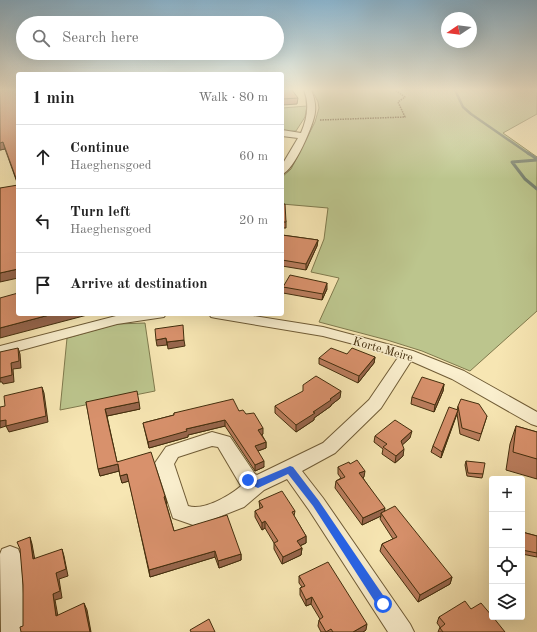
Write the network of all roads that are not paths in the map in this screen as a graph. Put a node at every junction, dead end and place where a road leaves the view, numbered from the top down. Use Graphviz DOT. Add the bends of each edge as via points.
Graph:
graph roads {
  1 [pos="309,119"];
  2 [pos="284,134"];
  3 [pos="303,136"];
  4 [pos="284,169"];
  5 [pos="145,316"];
  6 [pos="237,316"];
  7 [pos="0,351"];
  8 [pos="408,354"];
  9 [pos="537,420"];
  10 [pos="290,469"];
  11 [pos="258,484"];
  12 [pos="10,556"];
  13 [pos="13,632"];
  14 [pos="402,632"];
  1 -- 3 [label="street"];
  2 -- 3 [label="street"];
  3 -- 4 [label="street"];
  5 -- 7 [label="street" via="116,320"];
  6 -- 8 [label="street, Korte Meire" via="323,332"];
  8 -- 9 [label="street, Korte Meire" via="458,375"];
  8 -- 10 [label="street" via="375,404 329,448"];
  10 -- 11 [label="street"];
  10 -- 14 [label="street"];
  11 -- 11 [label="street" via="248,480 224,442 212,439 172,452 164,463 180,512 196,517 238,501"];
  12 -- 13 [label="street"];
}
